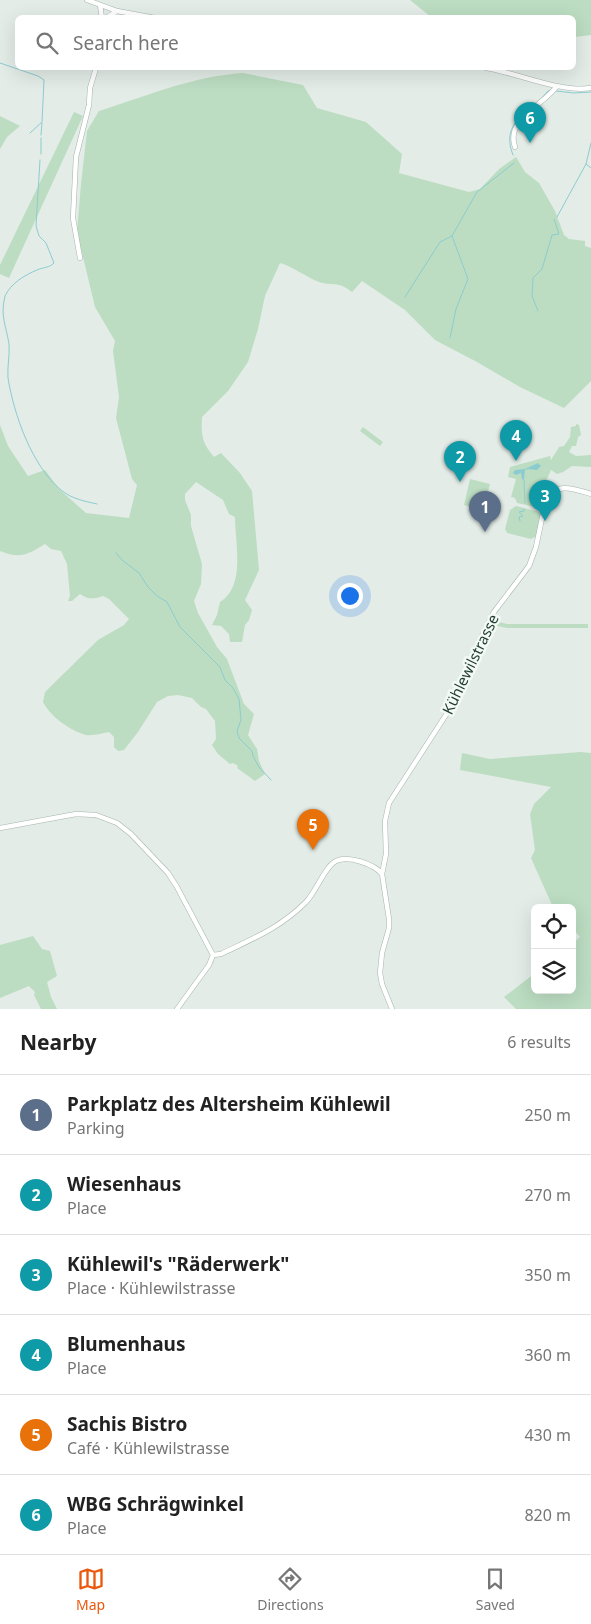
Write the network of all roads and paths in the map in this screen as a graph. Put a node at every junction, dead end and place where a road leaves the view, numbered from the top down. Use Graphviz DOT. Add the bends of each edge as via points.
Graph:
graph roads {
  1 [pos="87,0"];
  2 [pos="100,5"];
  3 [pos="117,11"];
  4 [pos="103,15"];
  5 [pos="110,15"];
  6 [pos="139,15"];
  7 [pos="95,70"];
  8 [pos="499,70"];
  9 [pos="591,88"];
  10 [pos="555,89"];
  11 [pos="515,147"];
  12 [pos="80,258"];
  13 [pos="591,494"];
  14 [pos="0,828"];
  15 [pos="384,863"];
  16 [pos="374,867"];
  17 [pos="382,874"];
  18 [pos="213,955"];
  19 [pos="177,1009"];
  20 [pos="392,1009"];
  1 -- 2 [label="street"];
  2 -- 3 [label="street"];
  2 -- 4 [label="street"];
  3 -- 5 [label="street"];
  3 -- 6 [label="street"];
  7 -- 12 [label="street" via="76,157 73,218"];
  8 -- 10 [label="street"];
  9 -- 10 [label="street"];
  10 -- 11 [label="street" via="519,123 513,137"];
  13 -- 15 [label="street, Kühlewilstrasse" via="567,488 556,490 548,498 529,566 494,612 455,699 390,799 385,818 387,849"];
  14 -- 18 [label="street" via="76,814 104,817 125,829 168,873"];
  15 -- 16 [label="street"];
  15 -- 17 [label="street, Kühlewilstrasse"];
  16 -- 17 [label="street"];
  16 -- 18 [label="street" via="352,860 334,862 309,899 286,920 264,934"];
  17 -- 20 [label="street" via="390,919 380,973"];
  18 -- 19 [label="street"];
}
